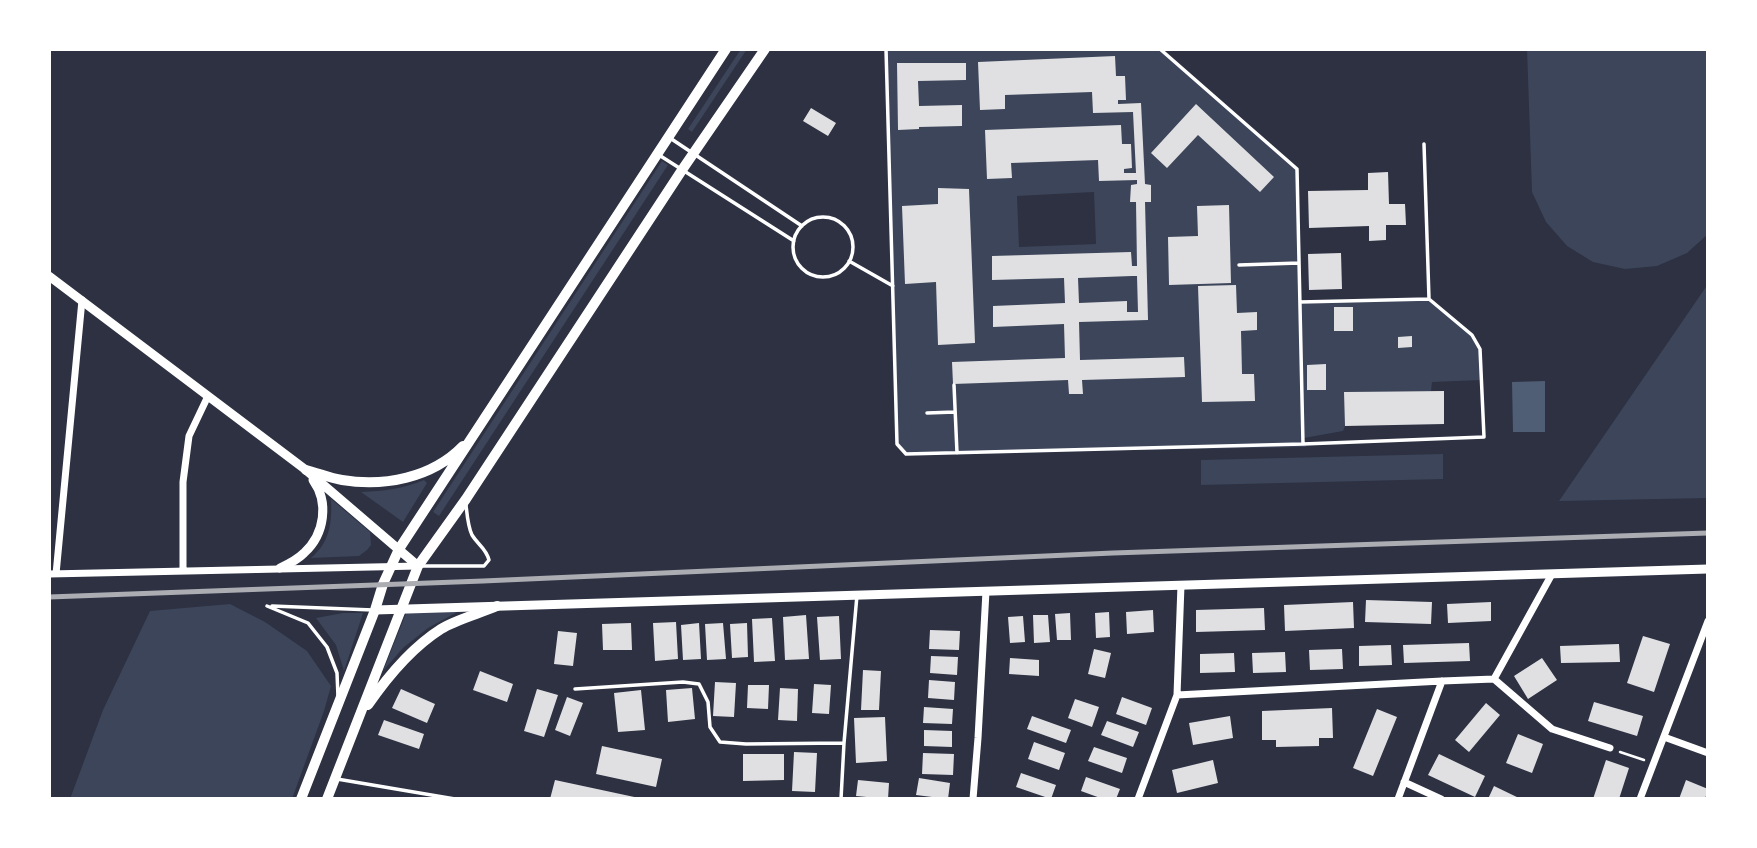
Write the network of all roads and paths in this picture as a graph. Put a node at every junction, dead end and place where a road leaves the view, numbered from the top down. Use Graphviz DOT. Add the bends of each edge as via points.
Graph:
graph roads {
  1 [pos="726,49"];
  2 [pos="765,49"];
  3 [pos="886,49"];
  4 [pos="1160,49"];
  5 [pos="667,137"];
  6 [pos="1424,144"];
  7 [pos="693,153"];
  8 [pos="657,154"];
  9 [pos="682,170"];
  10 [pos="802,226"];
  11 [pos="794,241"];
  12 [pos="849,261"];
  13 [pos="1299,263"];
  14 [pos="1239,265"];
  15 [pos="49,276"];
  16 [pos="893,286"];
  17 [pos="1429,299"];
  18 [pos="82,300"];
  19 [pos="1300,302"];
  20 [pos="954,386"];
  21 [pos="208,396"];
  22 [pos="956,412"];
  23 [pos="926,413"];
  24 [pos="478,431"];
  25 [pos="1303,444"];
  26 [pos="957,453"];
  27 [pos="306,470"];
  28 [pos="466,499"];
  29 [pos="399,549"];
  30 [pos="391,566"];
  31 [pos="418,566"];
  32 [pos="280,568"];
  33 [pos="1708,569"];
  34 [pos="183,570"];
  35 [pos="53,574"];
  36 [pos="1552,574"];
  37 [pos="1181,585"];
  38 [pos="986,591"];
  39 [pos="857,595"];
  40 [pos="497,607"];
  41 [pos="375,610"];
  42 [pos="401,610"];
  43 [pos="1708,621"];
  44 [pos="1494,679"];
  45 [pos="1442,681"];
  46 [pos="575,688"];
  47 [pos="1177,695"];
  48 [pos="338,706"];
  49 [pos="359,716"];
  50 [pos="1664,737"];
  51 [pos="844,743"];
  52 [pos="1611,748"];
  53 [pos="1708,753"];
  54 [pos="1654,764"];
  55 [pos="335,779"];
  56 [pos="1404,782"];
  57 [pos="301,799"];
  58 [pos="327,799"];
  59 [pos="455,799"];
  60 [pos="841,799"];
  61 [pos="973,799"];
  62 [pos="1138,799"];
  63 [pos="1398,799"];
  64 [pos="1441,799"];
  65 [pos="1640,799"];
  1 -- 5 [label="main road"];
  2 -- 7 [label="main road"];
  3 -- 16 [label="lane"];
  4 -- 13 [label="lane" via="1297,169"];
  5 -- 7 [label="lane"];
  5 -- 8 [label="main road"];
  6 -- 17 [label="lane"];
  7 -- 9 [label="main road"];
  7 -- 10 [label="lane"];
  8 -- 9 [label="lane"];
  8 -- 24 [label="main road"];
  9 -- 11 [label="lane"];
  9 -- 28 [label="main road"];
  10 -- 11 [label="lane"];
  10 -- 12 [label="lane" via="825,217 843,224 853,241"];
  11 -- 12 [label="lane" via="800,265 816,276 835,274"];
  12 -- 16 [label="lane"];
  13 -- 14 [label="lane"];
  13 -- 19 [label="lane"];
  15 -- 18 [label="street"];
  16 -- 26 [label="lane" via="897,444 906,454"];
  17 -- 19 [label="lane"];
  17 -- 25 [label="lane" via="1472,335 1480,349 1484,437"];
  18 -- 21 [label="street"];
  18 -- 35 [label="street"];
  19 -- 25 [label="lane"];
  20 -- 22 [label="lane"];
  21 -- 27 [label="street"];
  21 -- 34 [label="street" via="189,436 183,482"];
  22 -- 23 [label="lane"];
  22 -- 26 [label="lane"];
  24 -- 27 [label="main road" via="444,462 399,480 341,480"];
  24 -- 29 [label="main road"];
  25 -- 26 [label="lane"];
  27 -- 29 [label="street"];
  27 -- 32 [label="street" via="321,495 321,527 307,551"];
  28 -- 31 [label="main road"];
  28 -- 31 [label="lane" via="472,535 489,560 484,566"];
  29 -- 30 [label="main road"];
  29 -- 31 [label="street"];
  30 -- 31 [label="street"];
  30 -- 32 [label="street"];
  30 -- 41 [label="main road"];
  31 -- 42 [label="main road"];
  32 -- 34 [label="street"];
  33 -- 36 [label="street"];
  34 -- 35 [label="street"];
  36 -- 37 [label="street"];
  36 -- 44 [label="street"];
  37 -- 38 [label="street"];
  37 -- 47 [label="street"];
  38 -- 39 [label="street"];
  38 -- 61 [label="street"];
  39 -- 40 [label="street"];
  39 -- 51 [label="lane"];
  40 -- 42 [label="street"];
  40 -- 49 [label="main road" via="442,628 386,679"];
  41 -- 42 [label="street"];
  41 -- 48 [label="main road"];
  41 -- 48 [label="lane" via="267,606 308,623 327,648 337,673"];
  42 -- 49 [label="main road"];
  43 -- 50 [label="street"];
  44 -- 45 [label="street"];
  44 -- 52 [label="street" via="1552,729"];
  45 -- 47 [label="street"];
  45 -- 56 [label="street"];
  46 -- 51 [label="lane" via="699,684 708,702 710,727 720,741"];
  47 -- 62 [label="street"];
  48 -- 57 [label="main road"];
  49 -- 55 [label="main road"];
  50 -- 53 [label="street"];
  50 -- 54 [label="street"];
  51 -- 60 [label="lane"];
  52 -- 54 [label="path"];
  54 -- 65 [label="street"];
  55 -- 58 [label="main road"];
  55 -- 59 [label="lane"];
  56 -- 63 [label="street"];
  56 -- 64 [label="street"];
}
